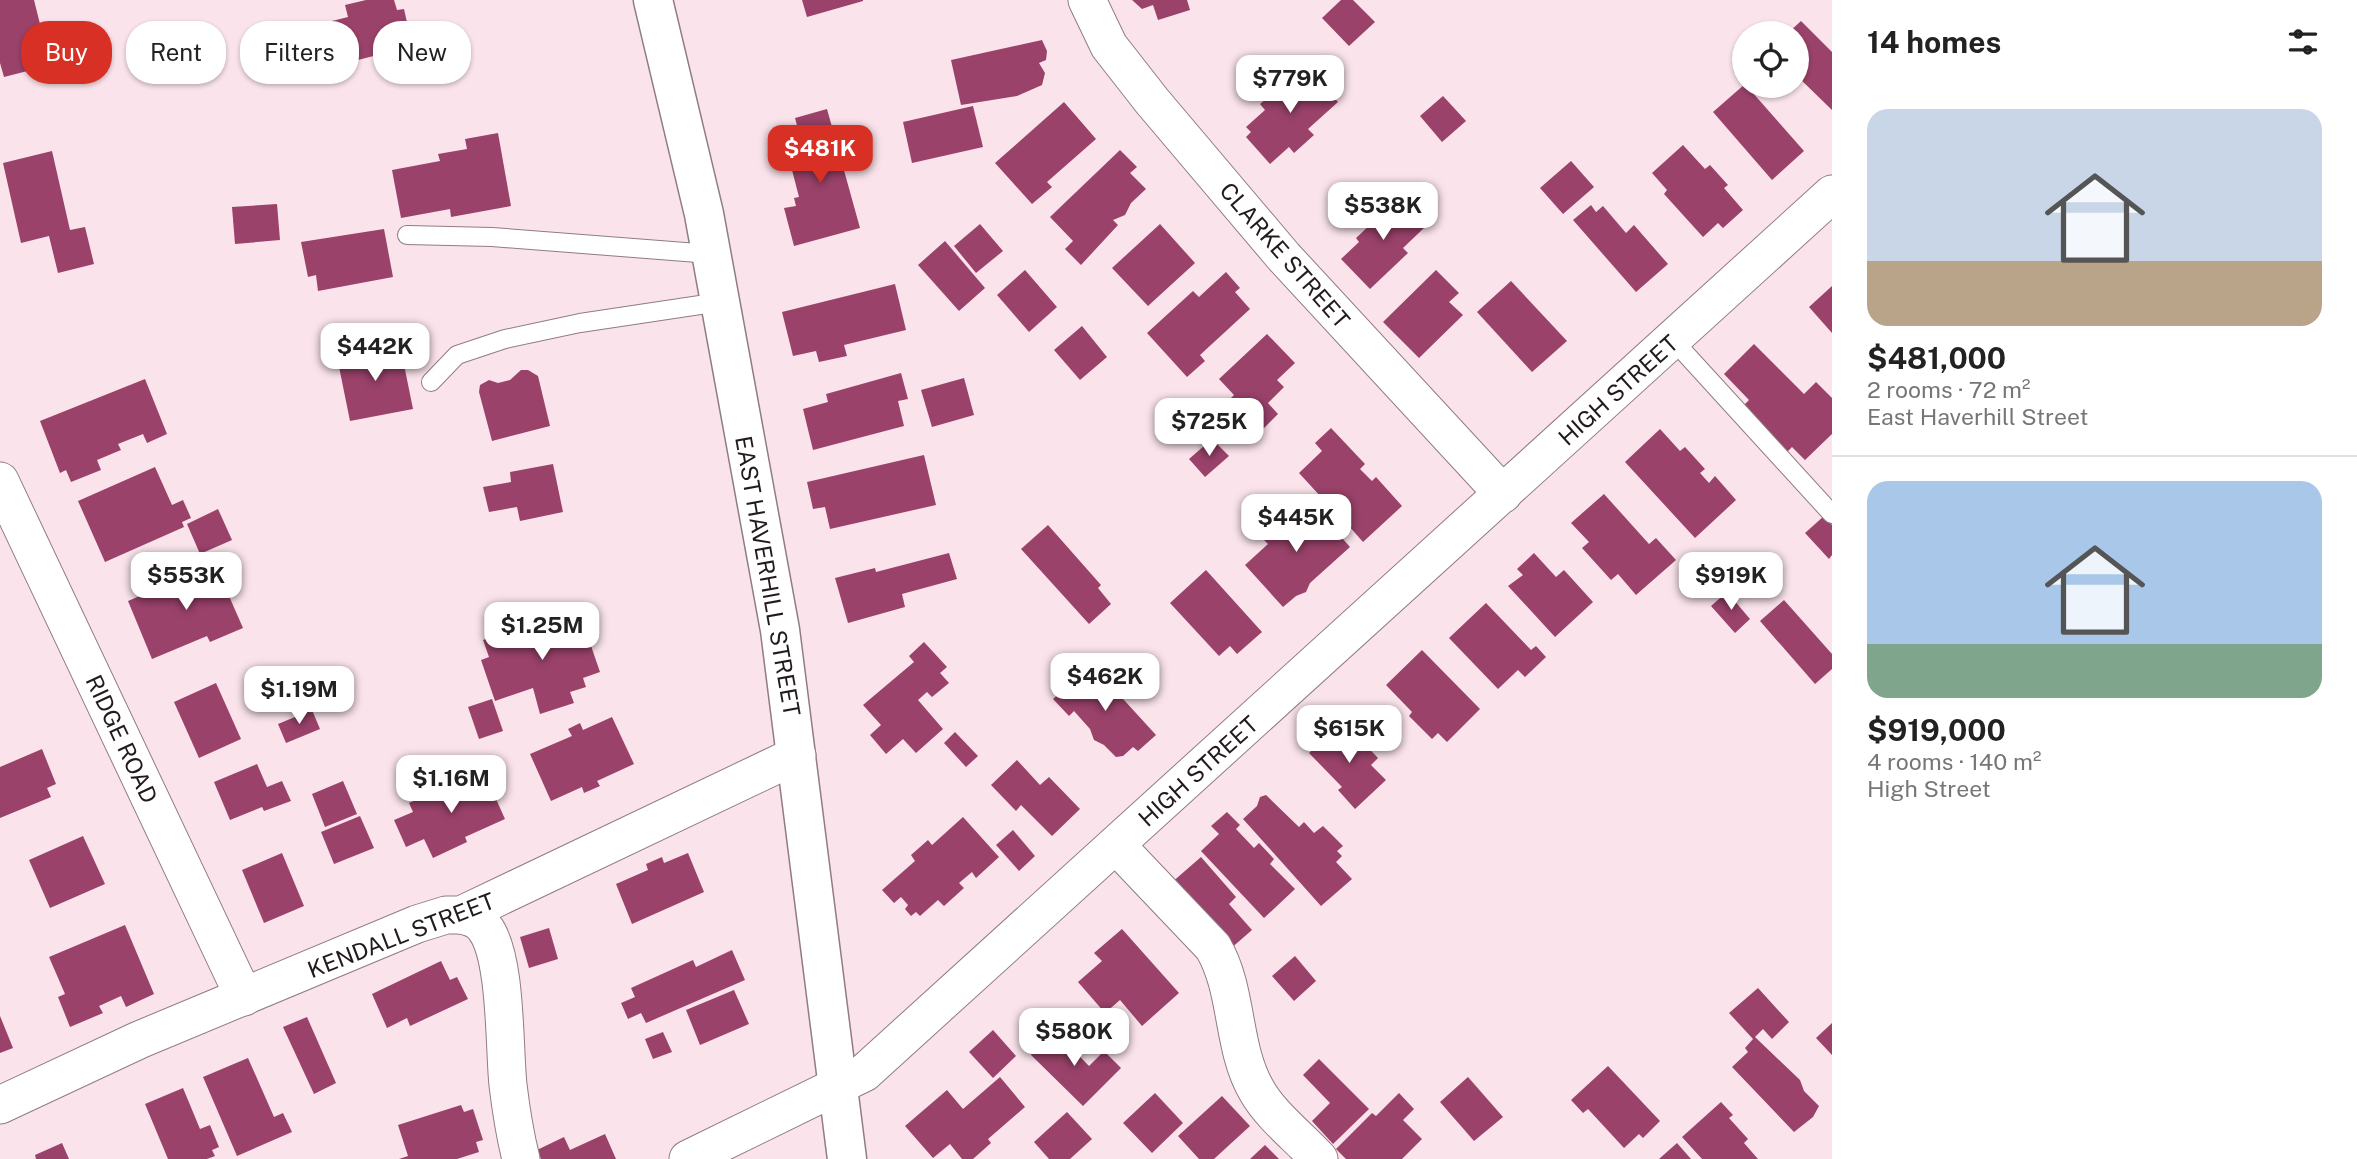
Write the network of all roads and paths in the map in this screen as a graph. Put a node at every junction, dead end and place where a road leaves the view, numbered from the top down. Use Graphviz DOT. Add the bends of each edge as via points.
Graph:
graph roads {
  1 [pos="653,0"];
  2 [pos="1087,0"];
  3 [pos="1832,194"];
  4 [pos="407,235"];
  5 [pos="711,254"];
  6 [pos="720,303"];
  7 [pos="1672,340"];
  8 [pos="431,382"];
  9 [pos="0,481"];
  10 [pos="1503,494"];
  11 [pos="1832,514"];
  12 [pos="14,549"];
  13 [pos="797,755"];
  14 [pos="1116,845"];
  15 [pos="461,915"];
  16 [pos="244,998"];
  17 [pos="838,1085"];
  18 [pos="0,1105"];
  19 [pos="521,1159"];
  20 [pos="688,1159"];
  21 [pos="847,1159"];
  22 [pos="1319,1159"];
  1 -- 5 [label="main road, EAST HAVERHILL STREET"];
  2 -- 10 [label="street, CLARKE STREET" via="1109,46 1160,112 1284,257"];
  3 -- 7 [label="street, HIGH STREET"];
  4 -- 5 [label="lane"];
  5 -- 6 [label="main road, EAST HAVERHILL STREET"];
  6 -- 8 [label="lane" via="505,339 457,355"];
  6 -- 13 [label="main road, EAST HAVERHILL STREET" via="780,630"];
  7 -- 10 [label="street, HIGH STREET"];
  7 -- 11 [label="lane"];
  9 -- 12 [label="street, RIDGE ROAD"];
  10 -- 14 [label="street, HIGH STREET"];
  12 -- 16 [label="street, RIDGE ROAD"];
  13 -- 15 [label="street, KENDALL STREET"];
  13 -- 17 [label="main road, EAST HAVERHILL STREET"];
  14 -- 17 [label="street, HIGH STREET" via="864,1073"];
  14 -- 22 [label="street" via="1213,947 1222,962 1242,1052 1257,1091"];
  15 -- 16 [label="street, KENDALL STREET" via="417,924"];
  15 -- 19 [label="street" via="484,927 494,945"];
  16 -- 18 [label="street, KENDALL STREET" via="139,1040"];
  17 -- 20 [label="street, HIGH STREET"];
  17 -- 21 [label="main road, EAST HAVERHILL STREET"];
}
